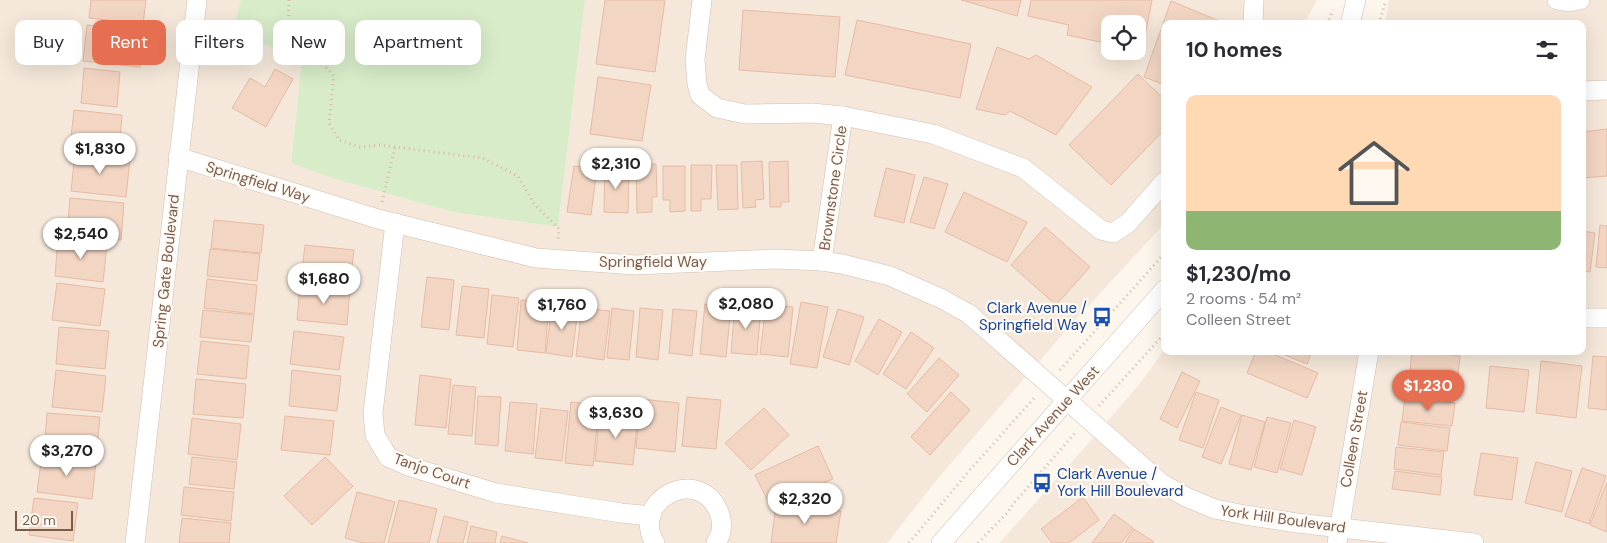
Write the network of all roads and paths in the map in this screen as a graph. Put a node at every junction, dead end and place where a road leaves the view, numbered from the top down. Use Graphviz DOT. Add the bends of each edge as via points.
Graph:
graph roads {
  1 [pos="197,0"];
  2 [pos="289,0"];
  3 [pos="702,0"];
  4 [pos="1254,0"];
  5 [pos="1356,0"];
  6 [pos="1386,0"];
  7 [pos="1557,0"];
  8 [pos="1580,0"];
  9 [pos="1253,20"];
  10 [pos="1351,20"];
  11 [pos="1379,20"];
  12 [pos="1607,90"];
  13 [pos="1586,91"];
  14 [pos="843,116"];
  15 [pos="395,147"];
  16 [pos="178,157"];
  17 [pos="1161,186"];
  18 [pos="387,221"];
  19 [pos="1161,257"];
  20 [pos="556,259"];
  21 [pos="822,261"];
  22 [pos="1161,294"];
  23 [pos="1586,318"];
  24 [pos="1607,318"];
  25 [pos="1161,337"];
  26 [pos="1368,355"];
  27 [pos="1069,359"];
  28 [pos="1108,396"];
  29 [pos="1068,401"];
  30 [pos="1025,408"];
  31 [pos="1065,444"];
  32 [pos="651,516"];
  33 [pos="1338,535"];
  34 [pos="135,543"];
  35 [pos="655,543"];
  36 [pos="716,543"];
  37 [pos="909,543"];
  38 [pos="941,543"];
  39 [pos="978,543"];
  40 [pos="1474,543"];
  1 -- 16 [label="street, Spring Gate Boulevard"];
  2 -- 15 [label="path" via="288,35 334,76 329,123 339,140 360,147"];
  3 -- 14 [label="street, Brownstone Circle" via="695,59 700,95 717,108 745,114"];
  4 -- 9 [label="street"];
  5 -- 10 [label="street"];
  6 -- 11 [label="path"];
  7 -- 8 [label="street"];
  12 -- 13 [label="street"];
  14 -- 17 [label="street, Brownstone Circle" via="934,134 1024,168 1101,230 1113,233 1128,223"];
  14 -- 21 [label="street, Brownstone Circle"];
  15 -- 18 [label="path"];
  15 -- 20 [label="path" via="482,158 518,176 534,204 559,229"];
  16 -- 18 [label="street, Springfield Way"];
  16 -- 34 [label="street, Spring Gate Boulevard"];
  18 -- 20 [label="street, Springfield Way" via="536,258"];
  18 -- 32 [label="street, Tanjo Court" via="373,413 375,436 388,457 496,493"];
  19 -- 27 [label="path, Clark Avenue West"];
  20 -- 21 [label="street, Springfield Way" via="635,265 775,259"];
  21 -- 29 [label="street, Springfield Way" via="890,276 969,314"];
  22 -- 29 [label="street, Clark Avenue West"];
  23 -- 24 [label="street"];
  25 -- 28 [label="path, Clark Avenue West"];
  26 -- 33 [label="street, Colleen Street"];
  29 -- 33 [label="street, York Hill Boulevard" via="1161,483 1186,497 1215,509"];
  29 -- 38 [label="street, Clark Avenue West"];
  30 -- 37 [label="path, Clark Avenue West"];
  31 -- 39 [label="path, Clark Avenue West"];
  32 -- 35 [label="street" via="650,529"];
  32 -- 36 [label="street" via="655,506 673,491 684,488 696,490 716,504 721,515 722,527"];
  33 -- 40 [label="street, York Hill Boulevard"];
}
